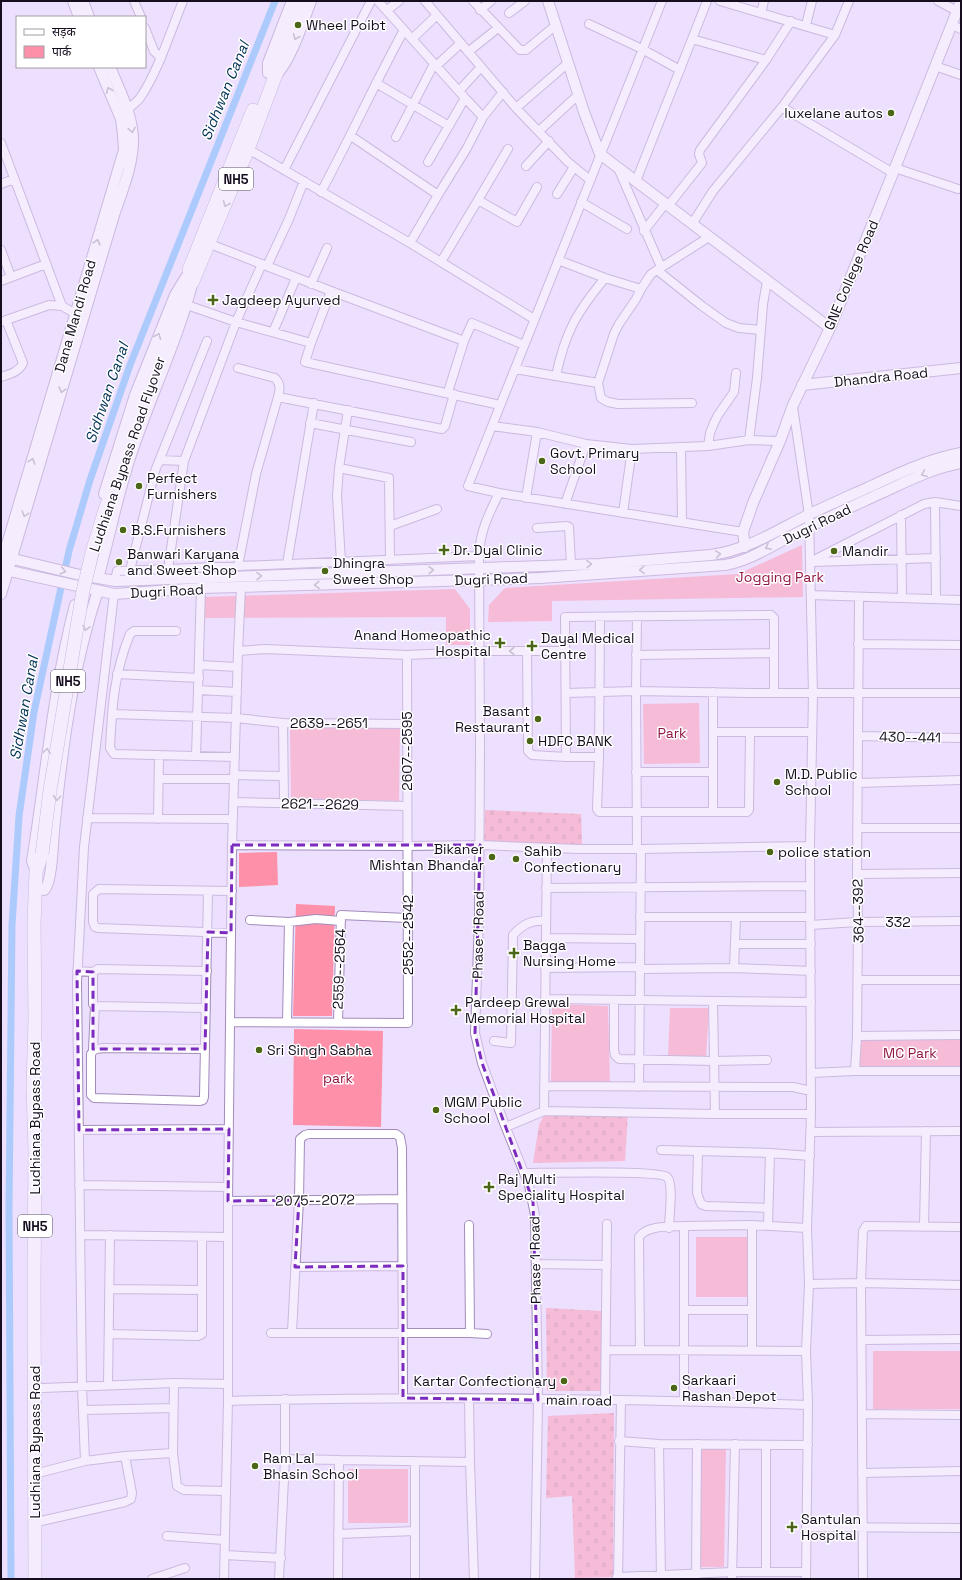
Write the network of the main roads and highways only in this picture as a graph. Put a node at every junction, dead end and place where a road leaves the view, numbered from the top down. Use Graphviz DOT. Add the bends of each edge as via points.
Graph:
graph roads {
  1 [pos="302,1"];
  2 [pos="272,74"];
  3 [pos="187,290"];
  4 [pos="42,856"];
  5 [pos="36,872"];
  6 [pos="44,890"];
  7 [pos="36,1579"];
  8 [pos="42,1579"];
  1 -- 2 [label="highway, NH5" via="280,56 279,66"];
  2 -- 3 [label="highway, NH5"];
  2 -- 3 [label="highway, NH5, one-way" via="248,148 210,244"];
  3 -- 4 [label="highway, Ludhiana Bypass Road Flyover / NH5, bridge" via="136,419 93,549 82,599 50,790"];
  4 -- 5 [label="highway, Ludhiana Bypass Road Flyover / NH5"];
  4 -- 6 [label="highway, Ludhiana Bypass Road Flyover / NH5" via="45,870"];
  5 -- 7 [label="highway, Ludhiana Bypass Road / NH5" via="33,1086"];
  6 -- 8 [label="highway, Ludhiana Bypass Road / NH5" via="41,924 40,1086"];
}
